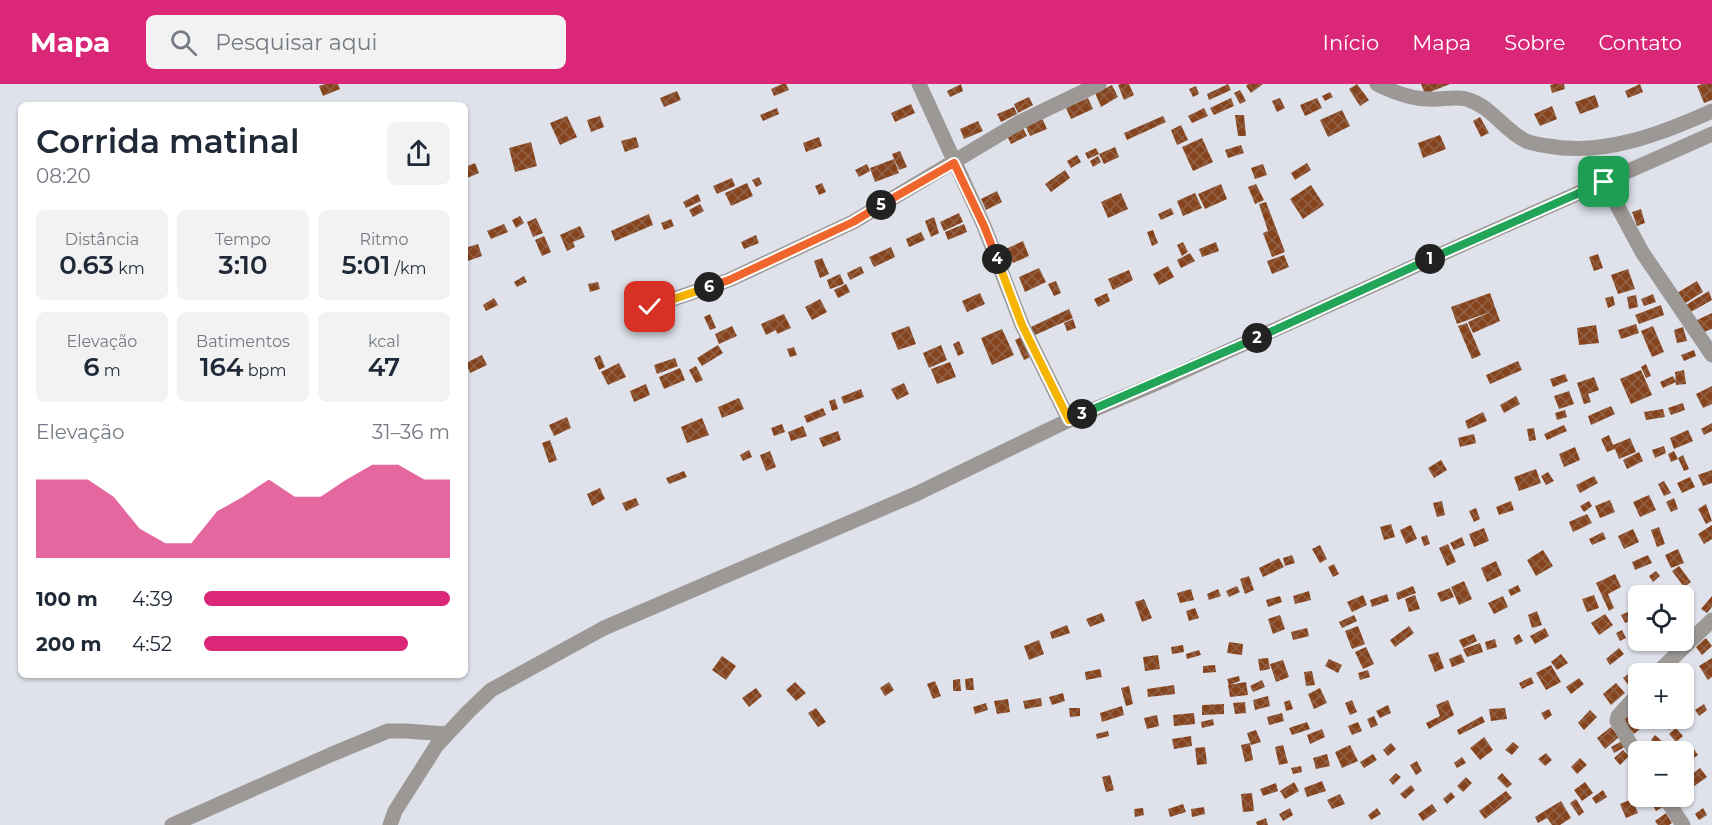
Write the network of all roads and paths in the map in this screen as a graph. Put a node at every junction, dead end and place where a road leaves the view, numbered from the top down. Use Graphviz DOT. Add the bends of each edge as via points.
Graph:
graph roads {
  1 [pos="919,84"];
  2 [pos="1099,84"];
  3 [pos="1377,84"];
  4 [pos="1712,111"];
  5 [pos="1712,134"];
  6 [pos="954,163"];
  7 [pos="1604,182"];
  8 [pos="650,307"];
  9 [pos="1712,355"];
  10 [pos="1069,420"];
  11 [pos="1712,620"];
  12 [pos="1667,663"];
  13 [pos="1628,705"];
  14 [pos="447,734"];
  15 [pos="1628,742"];
  16 [pos="1671,807"];
  17 [pos="172,825"];
  18 [pos="390,825"];
  19 [pos="1683,825"];
  1 -- 6 [label="street"];
  2 -- 6 [label="street" via="1020,122"];
  3 -- 4 [label="street" via="1393,92 1427,99 1471,100 1516,136 1565,149 1641,139"];
  5 -- 7 [label="street"];
  6 -- 8 [label="street" via="853,222 729,280"];
  6 -- 10 [label="street" via="984,226 1022,325"];
  7 -- 9 [label="street" via="1642,252"];
  7 -- 10 [label="street"];
  10 -- 14 [label="street" via="916,494 604,628 491,690"];
  11 -- 12 [label="street"];
  13 -- 15 [label="street" via="1617,721"];
  14 -- 17 [label="street" via="388,731"];
  14 -- 18 [label="street"];
  16 -- 19 [label="street"];
}
